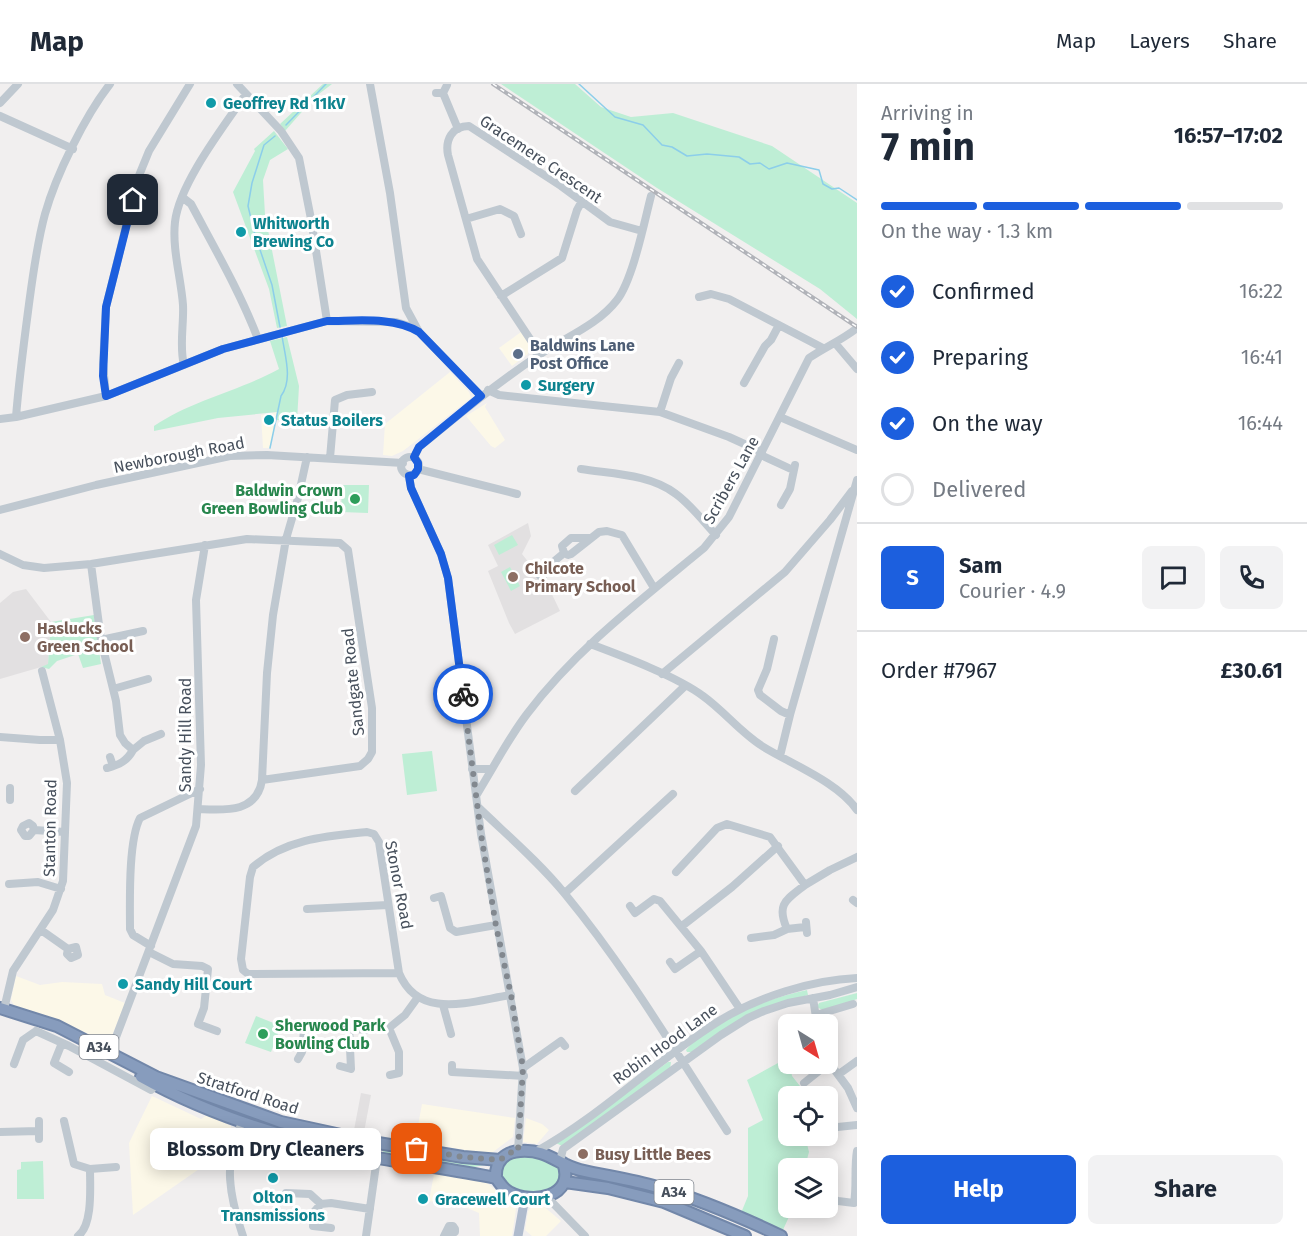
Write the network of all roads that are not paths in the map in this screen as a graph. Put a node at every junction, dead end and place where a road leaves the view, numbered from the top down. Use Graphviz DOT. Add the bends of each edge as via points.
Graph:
graph roads {
  1 [pos="18,84"];
  2 [pos="110,84"];
  3 [pos="190,84"];
  4 [pos="237,84"];
  5 [pos="370,84"];
  6 [pos="442,90"];
  7 [pos="246,94"];
  8 [pos="0,103"];
  9 [pos="0,116"];
  10 [pos="458,129"];
  11 [pos="73,148"];
  12 [pos="651,196"];
  13 [pos="182,197"];
  14 [pos="582,201"];
  15 [pos="466,219"];
  16 [pos="642,231"];
  17 [pos="521,234"];
  18 [pos="501,296"];
  19 [pos="699,297"];
  20 [pos="406,308"];
  21 [pos="327,321"];
  22 [pos="396,322"];
  23 [pos="779,325"];
  24 [pos="857,328"];
  25 [pos="419,332"];
  26 [pos="258,339"];
  27 [pos="835,343"];
  28 [pos="823,348"];
  29 [pos="540,354"];
  30 [pos="679,363"];
  31 [pos="184,365"];
  32 [pos="857,369"];
  33 [pos="744,383"];
  34 [pos="488,390"];
  35 [pos="372,392"];
  36 [pos="106,396"];
  37 [pos="481,396"];
  38 [pos="660,412"];
  39 [pos="16,417"];
  40 [pos="780,417"];
  41 [pos="0,419"];
  42 [pos="857,450"];
  43 [pos="761,454"];
  44 [pos="307,457"];
  45 [pos="414,457"];
  46 [pos="330,458"];
  47 [pos="402,463"];
  48 [pos="418,469"];
  49 [pos="581,469"];
  50 [pos="409,476"];
  51 [pos="856,484"];
  52 [pos="517,494"];
  53 [pos="781,505"];
  54 [pos="0,510"];
  55 [pos="830,520"];
  56 [pos="844,525"];
  57 [pos="716,535"];
  58 [pos="589,538"];
  59 [pos="286,539"];
  60 [pos="205,545"];
  61 [pos="564,552"];
  62 [pos="0,554"];
  63 [pos="91,564"];
  64 [pos="539,574"];
  65 [pos="654,588"];
  66 [pos="143,631"];
  67 [pos="774,639"];
  68 [pos="101,640"];
  69 [pos="590,644"];
  70 [pos="42,670"];
  71 [pos="662,674"];
  72 [pos="148,679"];
  73 [pos="685,686"];
  74 [pos="113,689"];
  75 [pos="789,715"];
  76 [pos="0,737"];
  77 [pos="60,740"];
  78 [pos="159,745"];
  79 [pos="134,750"];
  80 [pos="780,756"];
  81 [pos="110,757"];
  82 [pos="472,769"];
  83 [pos="492,769"];
  84 [pos="262,780"];
  85 [pos="200,789"];
  86 [pos="575,791"];
  87 [pos="0,792"];
  88 [pos="10,793"];
  89 [pos="673,795"];
  90 [pos="476,796"];
  91 [pos="854,799"];
  92 [pos="477,807"];
  93 [pos="198,809"];
  94 [pos="857,810"];
  95 [pos="495,824"];
  96 [pos="34,830"];
  97 [pos="65,832"];
  98 [pos="481,834"];
  99 [pos="778,846"];
  100 [pos="857,857"];
  101 [pos="676,872"];
  102 [pos="805,885"];
  103 [pos="61,889"];
  104 [pos="565,893"];
  105 [pos="17,894"];
  106 [pos="434,898"];
  107 [pos="388,905"];
  108 [pos="630,906"];
  109 [pos="306,909"];
  110 [pos="496,926"];
  111 [pos="682,926"];
  112 [pos="806,927"];
  113 [pos="787,929"];
  114 [pos="40,930"];
  115 [pos="751,938"];
  116 [pos="68,949"];
  117 [pos="150,949"];
  118 [pos="701,951"];
  119 [pos="670,962"];
  120 [pos="399,973"];
  121 [pos="857,978"];
  122 [pos="836,980"];
  123 [pos="857,987"];
  124 [pos="846,991"];
  125 [pos="511,995"];
  126 [pos="418,997"];
  127 [pos="813,998"];
  128 [pos="853,1004"];
  129 [pos="443,1005"];
  130 [pos="740,1009"];
  131 [pos="1,1011"];
  132 [pos="816,1014"];
  133 [pos="349,1027"];
  134 [pos="36,1028"];
  135 [pos="389,1028"];
  136 [pos="217,1031"];
  137 [pos="451,1034"];
  138 [pos="62,1043"];
  139 [pos="565,1046"];
  140 [pos="676,1051"];
  141 [pos="110,1053"];
  142 [pos="310,1059"];
  143 [pos="857,1061"];
  144 [pos="683,1063"];
  145 [pos="14,1064"];
  146 [pos="453,1065"];
  147 [pos="340,1066"];
  148 [pos="69,1072"];
  149 [pos="524,1072"];
  150 [pos="818,1074"];
  151 [pos="839,1074"];
  152 [pos="390,1075"];
  153 [pos="156,1081"];
  154 [pos="810,1082"];
  155 [pos="193,1096"];
  156 [pos="857,1108"];
  157 [pos="247,1110"];
  158 [pos="39,1121"];
  159 [pos="64,1121"];
  160 [pos="281,1122"];
  161 [pos="242,1124"];
  162 [pos="857,1125"];
  163 [pos="838,1127"];
  164 [pos="727,1131"];
  165 [pos="0,1132"];
  166 [pos="278,1135"];
  167 [pos="378,1143"];
  168 [pos="518,1151"];
  169 [pos="537,1151"];
  170 [pos="857,1151"];
  171 [pos="377,1158"];
  172 [pos="500,1160"];
  173 [pos="562,1162"];
  174 [pos="856,1162"];
  175 [pos="116,1167"];
  176 [pos="90,1169"];
  177 [pos="496,1178"];
  178 [pos="565,1182"];
  179 [pos="285,1193"];
  180 [pos="546,1196"];
  181 [pos="525,1197"];
  182 [pos="838,1201"];
  183 [pos="321,1204"];
  184 [pos="856,1204"];
  185 [pos="370,1209"];
  186 [pos="331,1228"];
  187 [pos="78,1236"];
  188 [pos="243,1236"];
  189 [pos="366,1236"];
  190 [pos="518,1236"];
  191 [pos="585,1236"];
  192 [pos="745,1236"];
  193 [pos="781,1236"];
  1 -- 8 [label="street"];
  2 -- 11 [label="street"];
  3 -- 36 [label="street" via="149,151 138,178 106,307"];
  4 -- 7 [label="street"];
  5 -- 20 [label="street"];
  6 -- 10 [label="street"];
  7 -- 13 [label="street" via="212,143"];
  7 -- 21 [label="street" via="280,131 298,158"];
  9 -- 11 [label="street"];
  10 -- 14 [label="street, Gracemere Crescent" via="465,126 477,130"];
  10 -- 15 [label="street, Gracemere Crescent" via="449,136 447,148"];
  11 -- 39 [label="street" via="50,198 35,257"];
  12 -- 16 [label="street"];
  13 -- 26 [label="street" via="191,204"];
  13 -- 31 [label="street" via="175,230"];
  14 -- 16 [label="street, Gracemere Crescent" via="610,222"];
  14 -- 18 [label="street" via="562,258"];
  15 -- 17 [label="street" via="500,209 514,216"];
  15 -- 18 [label="street, Gracemere Crescent" via="477,259"];
  16 -- 29 [label="street" via="619,299 591,323"];
  18 -- 29 [label="street, Gracemere Crescent"];
  19 -- 23 [label="street" via="711,294 729,299"];
  20 -- 22 [label="street"];
  20 -- 25 [label="street"];
  21 -- 22 [label="street"];
  21 -- 26 [label="street"];
  22 -- 25 [label="street"];
  23 -- 28 [label="street"];
  23 -- 33 [label="street"];
  24 -- 27 [label="street, Scribers Lane"];
  25 -- 37 [label="street"];
  26 -- 31 [label="street"];
  27 -- 28 [label="street, Scribers Lane"];
  27 -- 32 [label="street"];
  28 -- 40 [label="street, Scribers Lane" via="809,358"];
  29 -- 34 [label="street"];
  30 -- 38 [label="street"];
  31 -- 36 [label="street"];
  34 -- 37 [label="street"];
  34 -- 38 [label="street" via="499,395"];
  35 -- 46 [label="street" via="335,400"];
  36 -- 39 [label="street"];
  37 -- 45 [label="street" via="419,447"];
  38 -- 43 [label="street" via="729,437"];
  39 -- 41 [label="street"];
  40 -- 42 [label="street"];
  40 -- 43 [label="street, Scribers Lane"];
  43 -- 53 [label="street" via="794,467 790,489"];
  43 -- 57 [label="street, Scribers Lane"];
  44 -- 46 [label="street, Newborough Road"];
  44 -- 54 [label="street, Newborough Road" via="250,454 215,459"];
  44 -- 59 [label="street"];
  45 -- 47 [label="street"];
  45 -- 48 [label="street"];
  46 -- 47 [label="street, Newborough Road"];
  47 -- 50 [label="street" via="402,471"];
  48 -- 50 [label="street"];
  48 -- 52 [label="street"];
  49 -- 57 [label="street" via="655,482 685,501"];
  50 -- 82 [label="street" via="448,578"];
  51 -- 55 [label="street"];
  51 -- 56 [label="street"];
  55 -- 56 [label="street"];
  55 -- 71 [label="street" via="785,572"];
  56 -- 75 [label="street"];
  57 -- 65 [label="street, Scribers Lane"];
  58 -- 61 [label="street" via="571,554"];
  58 -- 61 [label="street" via="571,538 562,546"];
  58 -- 65 [label="street" via="603,531 622,535"];
  59 -- 60 [label="street"];
  59 -- 84 [label="street" via="267,674"];
  59 -- 84 [label="street, Sandgate Road" via="340,543 350,554 372,708 372,744 368,759 360,766"];
  60 -- 63 [label="street"];
  60 -- 85 [label="street, Sandy Hill Road" via="196,600"];
  61 -- 64 [label="street"];
  62 -- 63 [label="street" via="23,565 44,568"];
  63 -- 68 [label="street"];
  65 -- 69 [label="street, Scribers Lane"];
  66 -- 68 [label="street"];
  67 -- 75 [label="street" via="758,690 768,702"];
  68 -- 74 [label="street"];
  69 -- 71 [label="street"];
  69 -- 83 [label="street, Scribers Lane" via="526,714"];
  70 -- 77 [label="street, Stanton Road"];
  71 -- 73 [label="street"];
  72 -- 74 [label="street"];
  73 -- 80 [label="street" via="710,701 745,734"];
  73 -- 86 [label="street"];
  74 -- 79 [label="street" via="120,735"];
  75 -- 80 [label="street"];
  76 -- 77 [label="street"];
  77 -- 97 [label="street, Stanton Road" via="68,783"];
  78 -- 79 [label="street" via="158,735"];
  79 -- 81 [label="street" via="129,758 110,767"];
  80 -- 91 [label="street"];
  82 -- 83 [label="street"];
  82 -- 90 [label="street"];
  83 -- 90 [label="street, Scribers Lane"];
  84 -- 93 [label="street" via="255,797 242,807 227,811"];
  85 -- 93 [label="street, Sandy Hill Road"];
  85 -- 117 [label="street" via="137,823 130,929"];
  87 -- 88 [label="street"];
  89 -- 104 [label="street"];
  90 -- 92 [label="street"];
  91 -- 94 [label="street"];
  92 -- 95 [label="street"];
  92 -- 98 [label="street"];
  93 -- 117 [label="street, Sandy Hill Road" via="196,826"];
  95 -- 98 [label="street"];
  95 -- 104 [label="street"];
  96 -- 97 [label="street"];
  97 -- 103 [label="street, Stanton Road"];
  98 -- 110 [label="street"];
  99 -- 101 [label="street" via="766,835 723,825 684,859"];
  99 -- 102 [label="street"];
  99 -- 111 [label="street"];
  100 -- 102 [label="street"];
  102 -- 113 [label="street" via="782,907"];
  103 -- 105 [label="street" via="38,882 13,883"];
  103 -- 114 [label="street, Stanton Road"];
  104 -- 140 [label="street"];
  106 -- 110 [label="street" via="441,896 450,928 456,932"];
  107 -- 109 [label="street"];
  107 -- 120 [label="street, Stonor Road"];
  107 -- 120 [label="street, Stonor Road" via="379,842 374,834 322,837 286,847 259,862 250,872 242,965 248,974"];
  108 -- 111 [label="street" via="635,913 654,899 660,901"];
  110 -- 125 [label="street"];
  111 -- 118 [label="street"];
  112 -- 113 [label="street"];
  113 -- 115 [label="street"];
  114 -- 116 [label="street"];
  114 -- 131 [label="street, Stanton Road" via="13,971"];
  117 -- 136 [label="street" via="173,964 208,969 204,1008 198,1024"];
  117 -- 141 [label="street, Sandy Hill Road"];
  118 -- 119 [label="street" via="675,969"];
  118 -- 130 [label="street"];
  120 -- 126 [label="street, Stonor Road" via="407,988"];
  121 -- 122 [label="street, Robin Hood Lane"];
  122 -- 124 [label="street" via="845,985"];
  122 -- 130 [label="street, Robin Hood Lane" via="760,999"];
  123 -- 124 [label="street, Robin Hood Lane"];
  124 -- 127 [label="street, Robin Hood Lane"];
  125 -- 129 [label="street"];
  125 -- 149 [label="street"];
  126 -- 129 [label="street" via="429,1004"];
  126 -- 135 [label="street"];
  127 -- 132 [label="street"];
  127 -- 144 [label="street, Robin Hood Lane" via="748,1018"];
  128 -- 132 [label="street" via="843,1010"];
  129 -- 137 [label="street"];
  130 -- 140 [label="street, Robin Hood Lane"];
  131 -- 134 [label="highway, Stratford Road / A34"];
  131 -- 141 [label="highway, Stratford Road / A34" via="57,1026"];
  133 -- 135 [label="street"];
  133 -- 142 [label="street" via="301,1030 299,1057"];
  133 -- 147 [label="street" via="351,1072"];
  134 -- 138 [label="street"];
  134 -- 145 [label="street" via="23,1040"];
  134 -- 153 [label="highway, Stratford Road / A34" via="87,1047"];
  135 -- 152 [label="street" via="399,1052 400,1076"];
  138 -- 148 [label="street" via="54,1063"];
  138 -- 153 [label="street" via="151,1090"];
  139 -- 149 [label="street" via="561,1041"];
  140 -- 144 [label="street"];
  140 -- 169 [label="street, Robin Hood Lane"];
  141 -- 153 [label="highway, Stratford Road / A34"];
  143 -- 151 [label="street"];
  144 -- 164 [label="street"];
  144 -- 173 [label="street, Robin Hood Lane" via="563,1149"];
  146 -- 149 [label="street" via="452,1072"];
  149 -- 168 [label="street"];
  150 -- 154 [label="street"];
  151 -- 156 [label="street"];
  153 -- 155 [label="highway, Stratford Road / A34"];
  155 -- 157 [label="highway, Stratford Road / A34"];
  155 -- 161 [label="highway, Stratford Road / A34"];
  157 -- 160 [label="highway, Stratford Road / A34"];
  157 -- 161 [label="highway"];
  158 -- 165 [label="street" via="38,1135"];
  159 -- 176 [label="street" via="74,1164"];
  160 -- 166 [label="highway"];
  160 -- 167 [label="highway, Stratford Road / A34"];
  161 -- 166 [label="highway, Stratford Road / A34"];
  161 -- 188 [label="street" via="233,1147 230,1185"];
  162 -- 163 [label="street"];
  166 -- 171 [label="highway, Stratford Road / A34"];
  167 -- 171 [label="highway"];
  167 -- 172 [label="highway, Stratford Road / A34"];
  168 -- 169 [label="highway"];
  168 -- 172 [label="highway"];
  169 -- 173 [label="highway"];
  170 -- 174 [label="street"];
  171 -- 177 [label="highway, Stratford Road / A34"];
  171 -- 185 [label="street"];
  172 -- 177 [label="highway"];
  173 -- 178 [label="highway"];
  173 -- 193 [label="highway, A34" via="682,1195"];
  174 -- 184 [label="street"];
  175 -- 176 [label="street"];
  176 -- 187 [label="street" via="87,1222 85,1231"];
  177 -- 181 [label="highway" via="510,1193"];
  178 -- 180 [label="highway"];
  178 -- 192 [label="highway, A34" via="664,1202"];
  179 -- 183 [label="street" via="310,1194"];
  180 -- 181 [label="highway"];
  180 -- 191 [label="street"];
  181 -- 190 [label="main road"];
  182 -- 184 [label="street"];
  183 -- 185 [label="street"];
  183 -- 186 [label="street" via="314,1212 313,1226"];
  185 -- 189 [label="street"];
}
